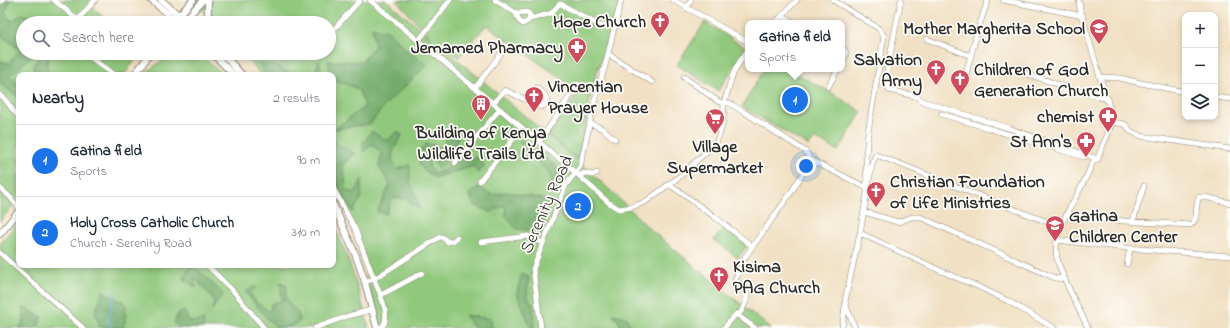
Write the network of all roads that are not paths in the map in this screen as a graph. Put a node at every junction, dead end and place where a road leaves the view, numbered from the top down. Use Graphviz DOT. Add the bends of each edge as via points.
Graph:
graph roads {
  1 [pos="54,0"];
  2 [pos="95,0"];
  3 [pos="150,0"];
  4 [pos="161,0"];
  5 [pos="193,0"];
  6 [pos="203,0"];
  7 [pos="208,0"];
  8 [pos="360,0"];
  9 [pos="370,0"];
  10 [pos="450,0"];
  11 [pos="495,0"];
  12 [pos="621,0"];
  13 [pos="673,0"];
  14 [pos="691,0"];
  15 [pos="797,0"];
  16 [pos="833,0"];
  17 [pos="901,0"];
  18 [pos="988,0"];
  19 [pos="1004,0"];
  20 [pos="1079,0"];
  21 [pos="686,8"];
  22 [pos="516,13"];
  23 [pos="71,16"];
  24 [pos="81,16"];
  25 [pos="173,16"];
  26 [pos="175,16"];
  27 [pos="183,16"];
  28 [pos="185,16"];
  29 [pos="208,16"];
  30 [pos="782,16"];
  31 [pos="1082,16"];
  32 [pos="530,19"];
  33 [pos="778,20"];
  34 [pos="789,20"];
  35 [pos="615,26"];
  36 [pos="336,27"];
  37 [pos="927,38"];
  38 [pos="419,40"];
  39 [pos="745,40"];
  40 [pos="502,52"];
  41 [pos="608,54"];
  42 [pos="745,55"];
  43 [pos="971,56"];
  44 [pos="94,60"];
  45 [pos="219,60"];
  46 [pos="228,60"];
  47 [pos="145,61"];
  48 [pos="110,72"];
  49 [pos="136,72"];
  50 [pos="231,72"];
  51 [pos="239,72"];
  52 [pos="836,72"];
  53 [pos="1021,72"];
  54 [pos="966,74"];
  55 [pos="684,77"];
  56 [pos="1101,77"];
  57 [pos="652,82"];
  58 [pos="578,84"];
  59 [pos="828,86"];
  60 [pos="475,88"];
  61 [pos="537,88"];
  62 [pos="1182,91"];
  63 [pos="0,95"];
  64 [pos="1218,97"];
  65 [pos="1108,99"];
  66 [pos="1230,99"];
  67 [pos="493,103"];
  68 [pos="724,103"];
  69 [pos="500,109"];
  70 [pos="16,114"];
  71 [pos="941,114"];
  72 [pos="1112,122"];
  73 [pos="590,124"];
  74 [pos="522,128"];
  75 [pos="615,138"];
  76 [pos="539,142"];
  77 [pos="1230,149"];
  78 [pos="809,159"];
  79 [pos="1096,160"];
  80 [pos="454,163"];
  81 [pos="597,173"];
  82 [pos="577,174"];
  83 [pos="480,181"];
  84 [pos="669,184"];
  85 [pos="1144,186"];
  86 [pos="0,188"];
  87 [pos="867,188"];
  88 [pos="336,193"];
  89 [pos="1230,203"];
  90 [pos="16,205"];
  91 [pos="336,210"];
  92 [pos="864,212"];
  93 [pos="1067,212"];
  94 [pos="16,213"];
  95 [pos="350,218"];
  96 [pos="341,221"];
  97 [pos="1133,221"];
  98 [pos="1060,228"];
  99 [pos="860,233"];
  100 [pos="0,234"];
  101 [pos="457,237"];
  102 [pos="1057,240"];
  103 [pos="481,242"];
  104 [pos="543,244"];
  105 [pos="752,246"];
  106 [pos="1130,248"];
  107 [pos="0,253"];
  108 [pos="1230,256"];
  109 [pos="1127,264"];
  110 [pos="16,267"];
  111 [pos="17,268"];
  112 [pos="210,268"];
  113 [pos="422,273"];
  114 [pos="374,279"];
  115 [pos="1065,279"];
  116 [pos="365,282"];
  117 [pos="380,295"];
  118 [pos="846,301"];
  119 [pos="371,310"];
  120 [pos="736,314"];
  121 [pos="84,328"];
  122 [pos="264,328"];
  123 [pos="315,328"];
  124 [pos="378,328"];
  125 [pos="541,328"];
  126 [pos="724,328"];
  127 [pos="755,328"];
  128 [pos="842,328"];
  129 [pos="855,328"];
  130 [pos="1054,328"];
  131 [pos="1088,328"];
  1 -- 23 [label="street"];
  2 -- 24 [label="street"];
  3 -- 25 [label="main road"];
  4 -- 26 [label="main road"];
  5 -- 27 [label="main road"];
  6 -- 28 [label="main road"];
  7 -- 29 [label="main road"];
  8 -- 36 [label="street"];
  9 -- 38 [label="street"];
  10 -- 38 [label="street"];
  11 -- 22 [label="street"];
  12 -- 35 [label="street, Serenity Road"];
  13 -- 21 [label="street"];
  14 -- 21 [label="street"];
  15 -- 30 [label="street"];
  16 -- 87 [label="street" via="878,28 884,36 868,132"];
  17 -- 79 [label="street" via="887,70 889,90 915,96"];
  18 -- 43 [label="street"];
  19 -- 31 [label="street"];
  20 -- 31 [label="street"];
  21 -- 39 [label="street"];
  22 -- 32 [label="street" via="527,12"];
  22 -- 32 [label="street" via="523,24"];
  30 -- 33 [label="street"];
  30 -- 34 [label="street"];
  31 -- 56 [label="street"];
  32 -- 35 [label="street" via="552,14 559,4 562,4 600,26"];
  35 -- 41 [label="street, Serenity Road"];
  37 -- 43 [label="street"];
  38 -- 60 [label="street"];
  40 -- 60 [label="street"];
  41 -- 57 [label="street"];
  41 -- 73 [label="street, Serenity Road"];
  42 -- 68 [label="street" via="735,71"];
  43 -- 54 [label="street"];
  44 -- 48 [label="street"];
  45 -- 50 [label="main road"];
  46 -- 51 [label="main road"];
  47 -- 49 [label="main road"];
  52 -- 59 [label="street"];
  53 -- 65 [label="street"];
  55 -- 68 [label="street"];
  56 -- 62 [label="street" via="1120,78"];
  56 -- 65 [label="street"];
  58 -- 76 [label="street"];
  60 -- 67 [label="street"];
  61 -- 67 [label="street" via="547,100 541,107 505,90"];
  63 -- 70 [label="street"];
  64 -- 66 [label="street"];
  65 -- 72 [label="street"];
  67 -- 69 [label="street"];
  68 -- 78 [label="street" via="729,103 805,151"];
  68 -- 84 [label="street" via="723,124 716,143"];
  69 -- 74 [label="street"];
  69 -- 80 [label="street"];
  71 -- 79 [label="street"];
  72 -- 77 [label="street" via="1124,124 1130,131 1141,136"];
  72 -- 79 [label="street" via="1110,132"];
  73 -- 75 [label="street"];
  73 -- 82 [label="street, Serenity Road"];
  74 -- 76 [label="street"];
  74 -- 83 [label="street"];
  76 -- 82 [label="street"];
  78 -- 87 [label="street"];
  78 -- 105 [label="street" via="793,189"];
  79 -- 93 [label="street"];
  81 -- 82 [label="street"];
  82 -- 84 [label="street" via="619,209 645,202"];
  82 -- 104 [label="street, Serenity Road" via="566,185"];
  84 -- 105 [label="street"];
  85 -- 97 [label="street"];
  86 -- 90 [label="street"];
  87 -- 92 [label="street"];
  87 -- 98 [label="street" via="876,155"];
  88 -- 95 [label="street"];
  89 -- 97 [label="street" via="1198,197 1196,217 1190,225"];
  91 -- 96 [label="main road"];
  92 -- 99 [label="street"];
  92 -- 115 [label="street" via="892,222 912,217 920,218 1055,278"];
  93 -- 97 [label="street"];
  93 -- 98 [label="street"];
  94 -- 100 [label="main road"];
  95 -- 96 [label="street"];
  95 -- 114 [label="street"];
  96 -- 116 [label="main road"];
  98 -- 102 [label="street"];
  99 -- 118 [label="street"];
  99 -- 130 [label="street" via="1008,301"];
  101 -- 114 [label="street" via="448,242 440,237"];
  102 -- 106 [label="street"];
  102 -- 115 [label="street" via="1057,258"];
  103 -- 104 [label="street" via="528,236"];
  104 -- 125 [label="street, Serenity Road" via="533,273"];
  105 -- 120 [label="street" via="735,280 748,293 741,312"];
  106 -- 108 [label="street"];
  106 -- 109 [label="street"];
  107 -- 110 [label="street"];
  111 -- 121 [label="street"];
  112 -- 122 [label="street"];
  113 -- 117 [label="street"];
  114 -- 116 [label="street"];
  114 -- 117 [label="street"];
  115 -- 131 [label="street"];
  116 -- 119 [label="main road"];
  117 -- 124 [label="street" via="386,321"];
  118 -- 128 [label="street"];
  118 -- 129 [label="street"];
  119 -- 123 [label="street"];
  119 -- 124 [label="main road"];
  120 -- 126 [label="street"];
  120 -- 127 [label="street"];
}
